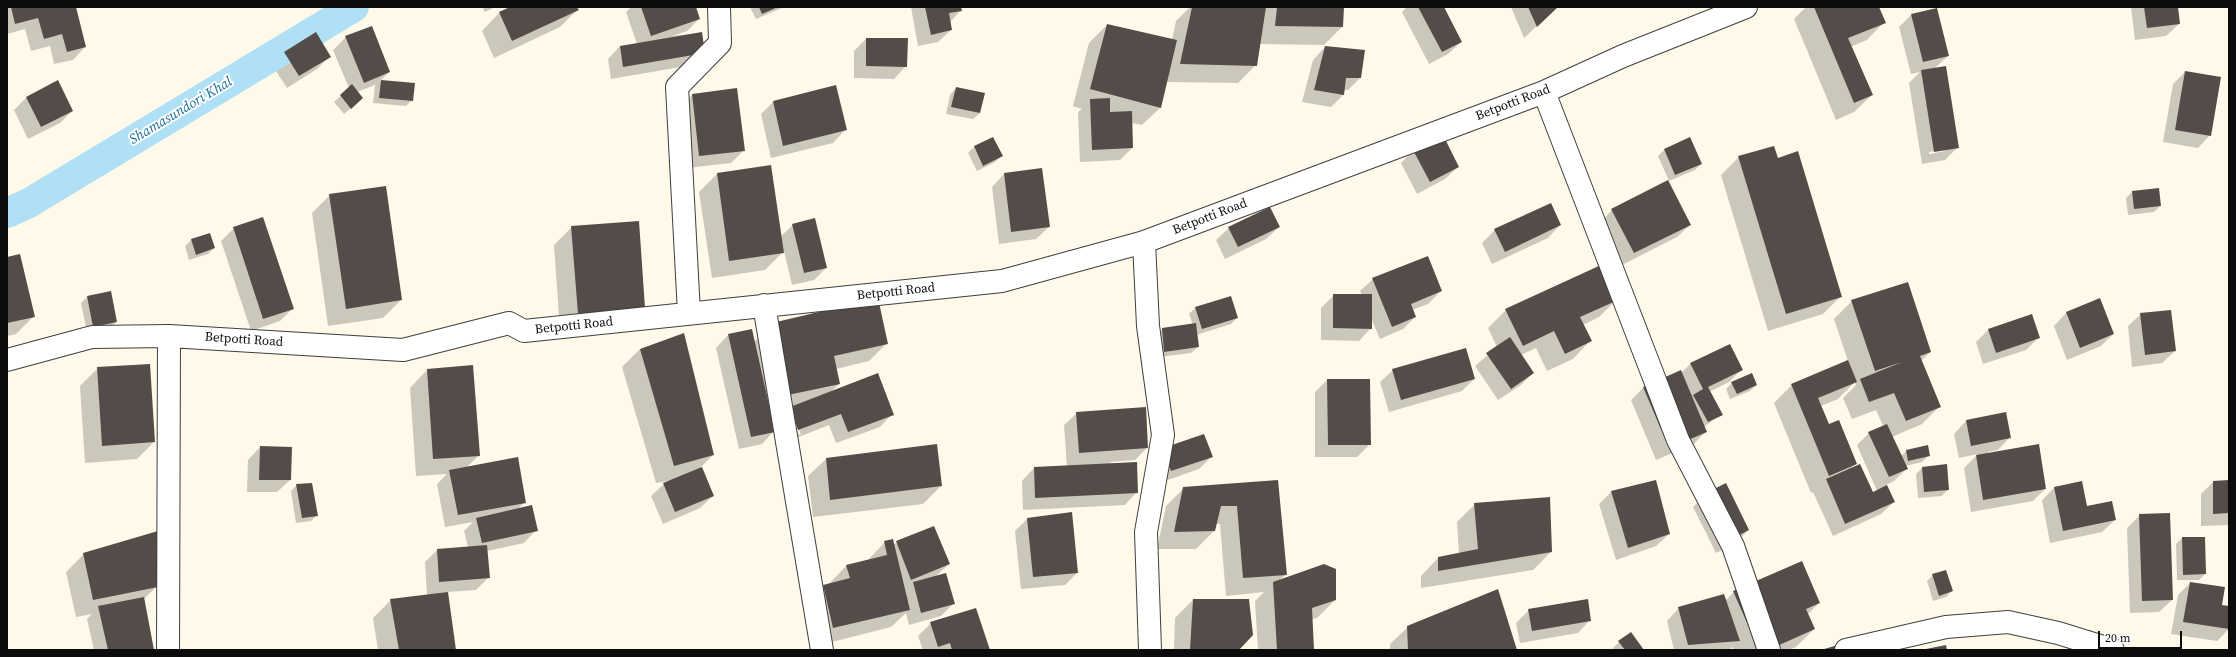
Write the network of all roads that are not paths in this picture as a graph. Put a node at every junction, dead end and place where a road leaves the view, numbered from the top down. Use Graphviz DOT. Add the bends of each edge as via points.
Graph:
graph roads {
  1 [pos="719,7"];
  2 [pos="1746,7"];
  3 [pos="1544,92"];
  4 [pos="1144,242"];
  5 [pos="764,305"];
  6 [pos="689,313"];
  7 [pos="169,336"];
  8 [pos="7,360"];
  9 [pos="168,650"];
  10 [pos="822,650"];
  11 [pos="1150,650"];
  12 [pos="1769,650"];
  13 [pos="1846,650"];
  14 [pos="2113,650"];
  1 -- 6 [label="street" via="720,43 678,87"];
  2 -- 3 [label="street, Betpotti Road" via="1623,56"];
  3 -- 4 [label="street, Betpotti Road"];
  3 -- 12 [label="street" via="1678,440 1733,546"];
  4 -- 5 [label="street, Betpotti Road" via="1002,281"];
  4 -- 11 [label="street" via="1148,326 1163,435 1146,532"];
  5 -- 6 [label="street, Betpotti Road"];
  5 -- 10 [label="street"];
  6 -- 7 [label="street, Betpotti Road" via="524,331 509,323 403,350"];
  7 -- 8 [label="street, Betpotti Road" via="92,337"];
  7 -- 9 [label="street"];
  13 -- 14 [label="street" via="1946,627 2008,622 2058,633"];
}
